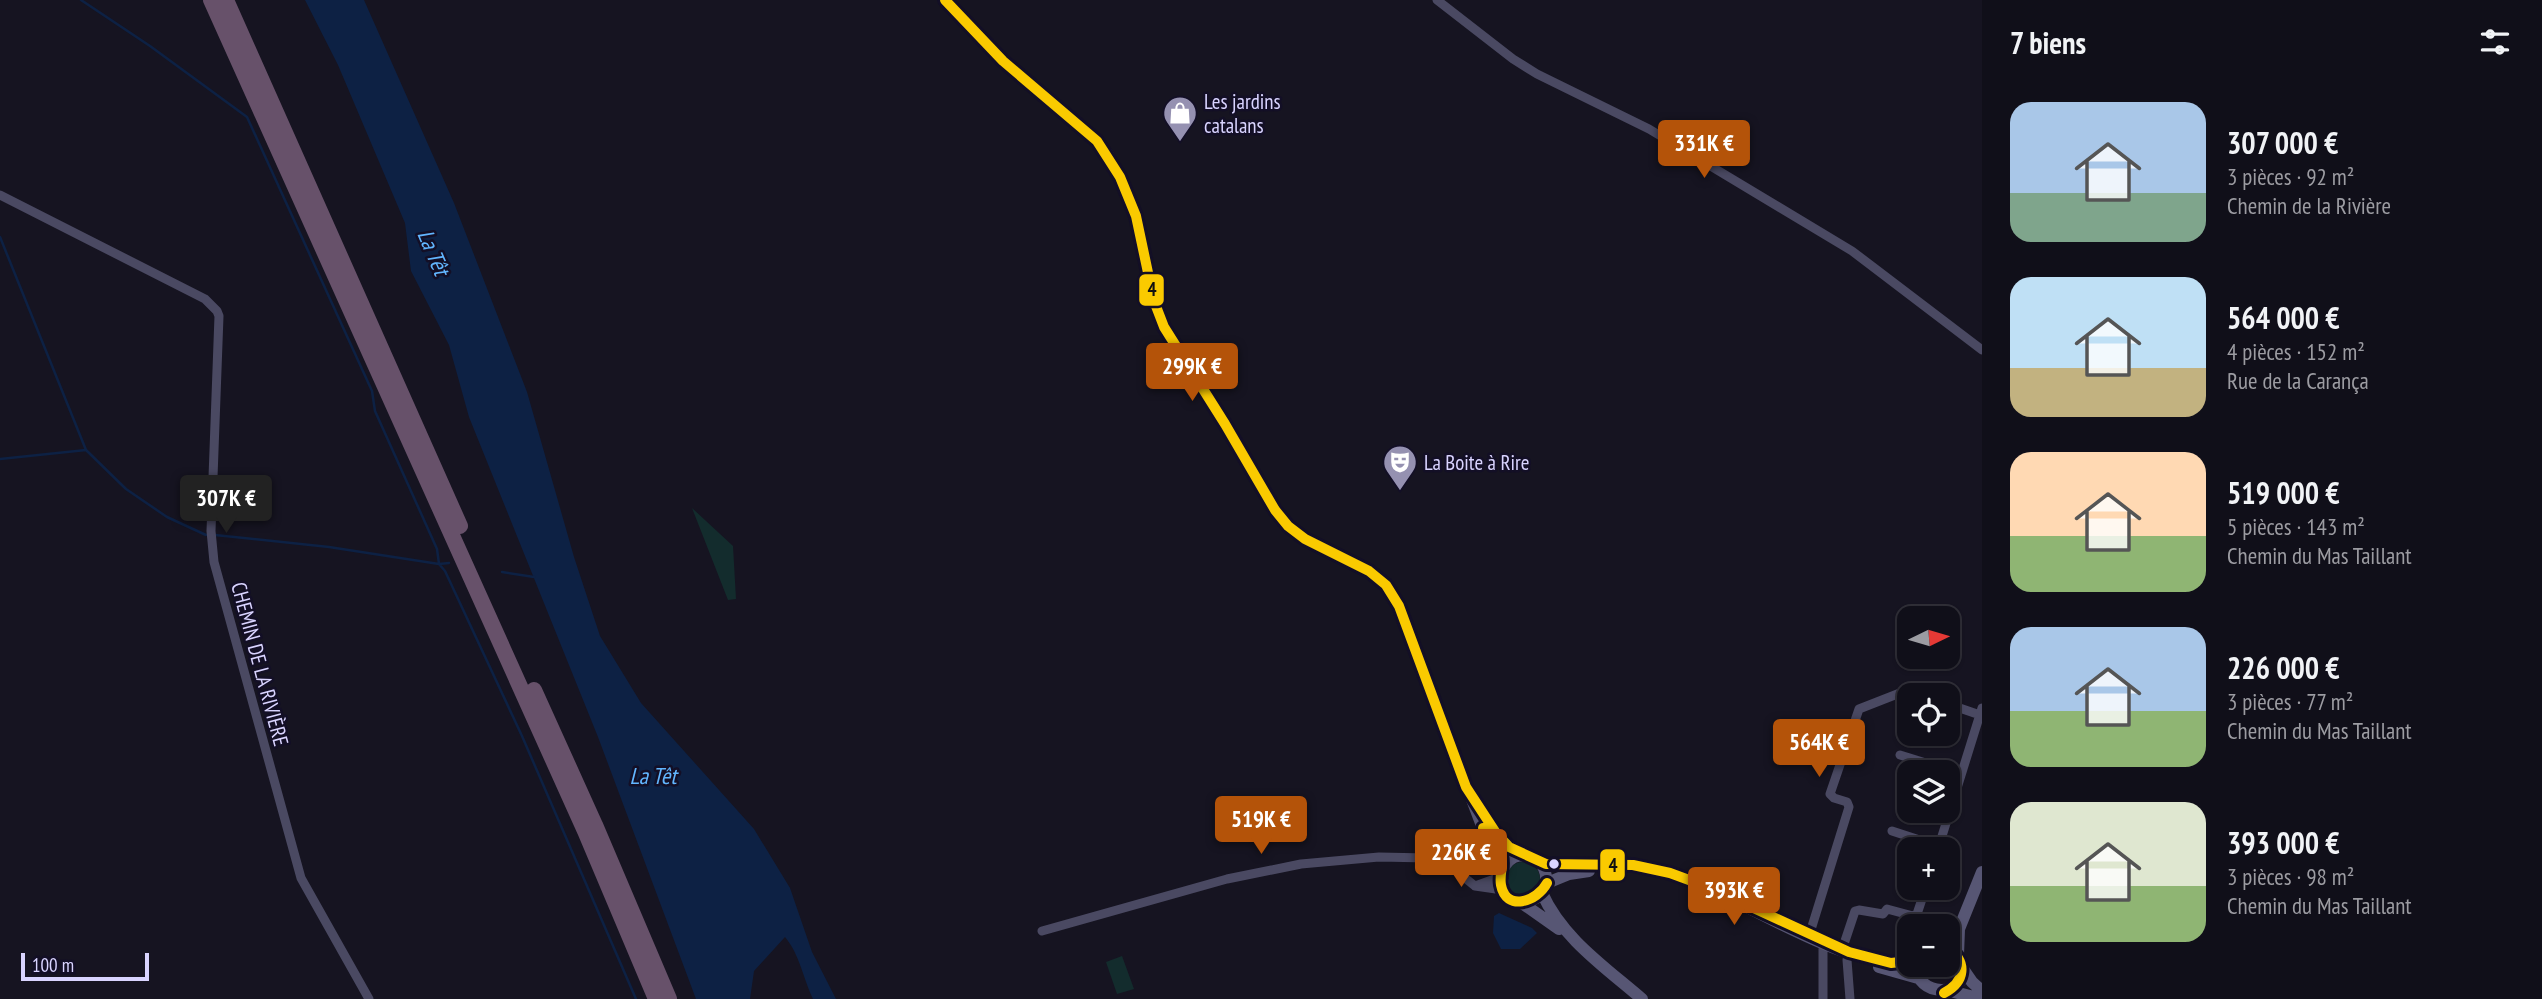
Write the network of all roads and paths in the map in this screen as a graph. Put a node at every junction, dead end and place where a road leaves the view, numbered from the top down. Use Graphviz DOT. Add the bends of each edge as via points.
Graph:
graph roads {
  1 [pos="211,0"];
  2 [pos="226,0"];
  3 [pos="945,0"];
  4 [pos="1437,0"];
  5 [pos="0,195"];
  6 [pos="1982,350"];
  7 [pos="1897,694"];
  8 [pos="1960,707"];
  9 [pos="1981,711"];
  10 [pos="1900,755"];
  11 [pos="1961,774"];
  12 [pos="1466,787"];
  13 [pos="1892,831"];
  14 [pos="1909,837"];
  15 [pos="1941,837"];
  16 [pos="1524,855"];
  17 [pos="1538,860"];
  18 [pos="1982,872"];
  19 [pos="1501,873"];
  20 [pos="1475,886"];
  21 [pos="1544,888"];
  22 [pos="1503,890"];
  23 [pos="1922,900"];
  24 [pos="1519,901"];
  25 [pos="1960,927"];
  26 [pos="1042,931"];
  27 [pos="1569,936"];
  28 [pos="1809,936"];
  29 [pos="1823,950"];
  30 [pos="1844,955"];
  31 [pos="1897,962"];
  32 [pos="1960,964"];
  33 [pos="1963,969"];
  34 [pos="1921,988"];
  35 [pos="1982,991"];
  36 [pos="1945,994"];
  37 [pos="369,999"];
  38 [pos="656,999"];
  39 [pos="669,999"];
  40 [pos="1642,999"];
  41 [pos="1823,999"];
  42 [pos="1850,999"];
  43 [pos="1982,999"];
  1 -- 38 [label="highway"];
  2 -- 39 [label="highway"];
  3 -- 12 [label="main road" via="1003,61 1108,155 1136,216 1164,327 1288,526 1386,585 1399,606"];
  4 -- 6 [label="street" via="1513,60 1649,130 1852,251"];
  5 -- 37 [label="street, CHEMIN DE LA RIVIÈRE" via="205,299 219,316 211,531 214,562 301,877"];
  7 -- 28 [label="street" via="1859,709 1830,794 1849,807"];
  8 -- 9 [label="street"];
  9 -- 11 [label="street"];
  10 -- 11 [label="street"];
  11 -- 15 [label="street"];
  12 -- 16 [label="main road" via="1496,833"];
  12 -- 19 [label="main road" via="1482,826 1498,848"];
  13 -- 14 [label="street"];
  16 -- 17 [label="main road"];
  16 -- 19 [label="main road" via="1510,859"];
  17 -- 21 [label="main road" via="1546,870"];
  17 -- 28 [label="main road" via="1556,865 1633,865 1670,873"];
  18 -- 25 [label="main road"];
  19 -- 20 [label="street"];
  19 -- 22 [label="main road"];
  20 -- 22 [label="street"];
  20 -- 26 [label="street" via="1450,866 1428,858 1301,864 1227,879"];
  21 -- 24 [label="main road" via="1532,900"];
  21 -- 27 [label="main road" via="1550,911"];
  21 -- 29 [label="main road" via="1581,871 1654,876 1700,892"];
  22 -- 24 [label="main road"];
  23 -- 30 [label="street" via="1913,916 1887,909 1883,914 1855,911"];
  24 -- 27 [label="main road"];
  27 -- 40 [label="main road"];
  28 -- 30 [label="main road"];
  29 -- 30 [label="main road"];
  29 -- 41 [label="street"];
  30 -- 31 [label="main road"];
  30 -- 34 [label="main road" via="1906,973"];
  30 -- 42 [label="street"];
  32 -- 33 [label="main road"];
  33 -- 35 [label="main road"];
  33 -- 36 [label="main road" via="1960,982"];
  34 -- 36 [label="main road"];
  36 -- 43 [label="main road"];
}
